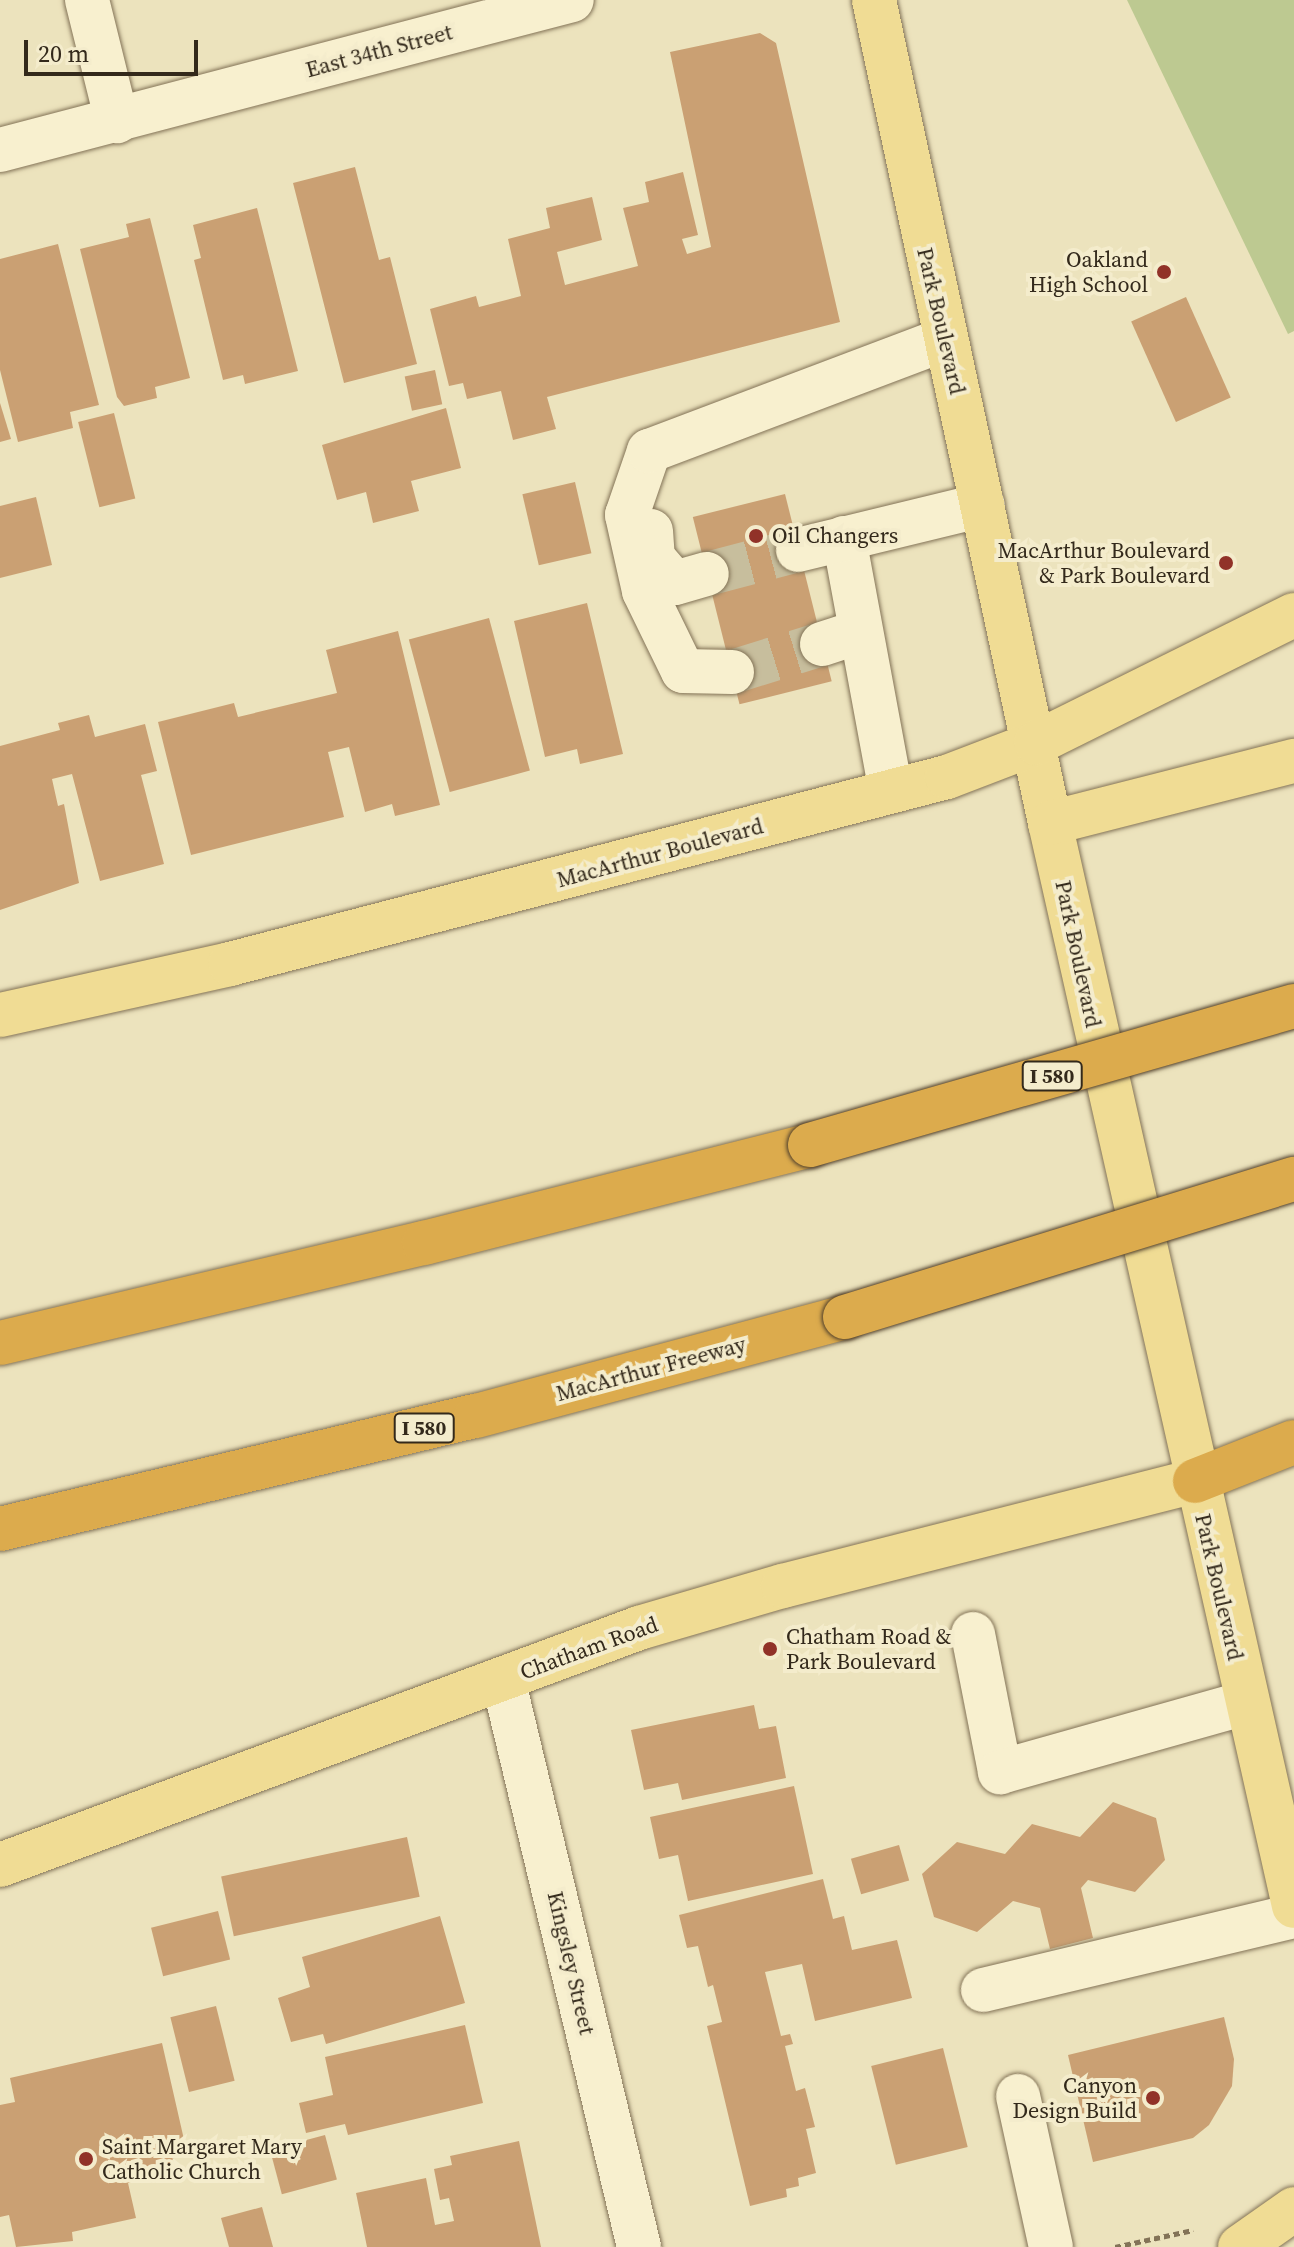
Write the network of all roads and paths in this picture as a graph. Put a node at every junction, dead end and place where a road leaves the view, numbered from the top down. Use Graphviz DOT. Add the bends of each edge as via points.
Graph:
graph roads {
  1 [pos="87,0"];
  2 [pos="572,0"];
  3 [pos="874,0"];
  4 [pos="117,121"];
  5 [pos="0,150"];
  6 [pos="945,339"];
  7 [pos="799,395"];
  8 [pos="983,505"];
  9 [pos="844,538"];
  10 [pos="798,550"];
  11 [pos="707,574"];
  12 [pos="1294,615"];
  13 [pos="732,672"];
  14 [pos="1036,743"];
  15 [pos="1294,761"];
  16 [pos="891,791"];
  17 [pos="1050,823"];
  18 [pos="1294,1006"];
  19 [pos="0,1015"];
  20 [pos="1294,1179"];
  21 [pos="0,1343"];
  22 [pos="1294,1442"];
  23 [pos="1195,1481"];
  24 [pos="0,1529"];
  25 [pos="973,1634"];
  26 [pos="503,1679"];
  27 [pos="1246,1703"];
  28 [pos="0,1865"];
  29 [pos="1294,1906"];
  30 [pos="1294,1916"];
  31 [pos="983,1990"];
  32 [pos="1018,2096"];
  33 [pos="1294,2209"];
  34 [pos="639,2247"];
  35 [pos="1051,2247"];
  36 [pos="1240,2247"];
  1 -- 4 [label="street"];
  2 -- 4 [label="street, East 34th Street"];
  3 -- 6 [label="main road, Park Boulevard"];
  4 -- 5 [label="street, East 34th Street"];
  6 -- 7 [label="street"];
  6 -- 8 [label="main road, Park Boulevard"];
  7 -- 11 [label="street" via="700,450 662,485 650,519 653,558 675,583"];
  7 -- 13 [label="street" via="649,451 627,515 644,591 683,671"];
  8 -- 9 [label="street"];
  8 -- 14 [label="main road, Park Boulevard"];
  9 -- 10 [label="street"];
  9 -- 16 [label="street" via="840,638"];
  12 -- 14 [label="main road, MacArthur Boulevard"];
  14 -- 16 [label="main road, MacArthur Boulevard"];
  14 -- 17 [label="main road, Park Boulevard"];
  15 -- 17 [label="main road"];
  16 -- 19 [label="main road, MacArthur Boulevard" via="245,960"];
  17 -- 23 [label="main road, Park Boulevard"];
  18 -- 21 [label="highway, I 580, bridge" via="810,1145"];
  20 -- 24 [label="highway, MacArthur Freeway / I 580, bridge" via="845,1317 476,1416"];
  22 -- 23 [label="highway"];
  23 -- 26 [label="main road, Chatham Road" via="783,1586 639,1628"];
  23 -- 27 [label="main road, Park Boulevard"];
  25 -- 27 [label="street" via="1000,1772"];
  26 -- 28 [label="main road, Chatham Road"];
  26 -- 34 [label="street, Kingsley Street"];
  27 -- 29 [label="main road, Park Boulevard"];
  30 -- 31 [label="street"];
  32 -- 35 [label="street"];
  33 -- 36 [label="main road"];
}
